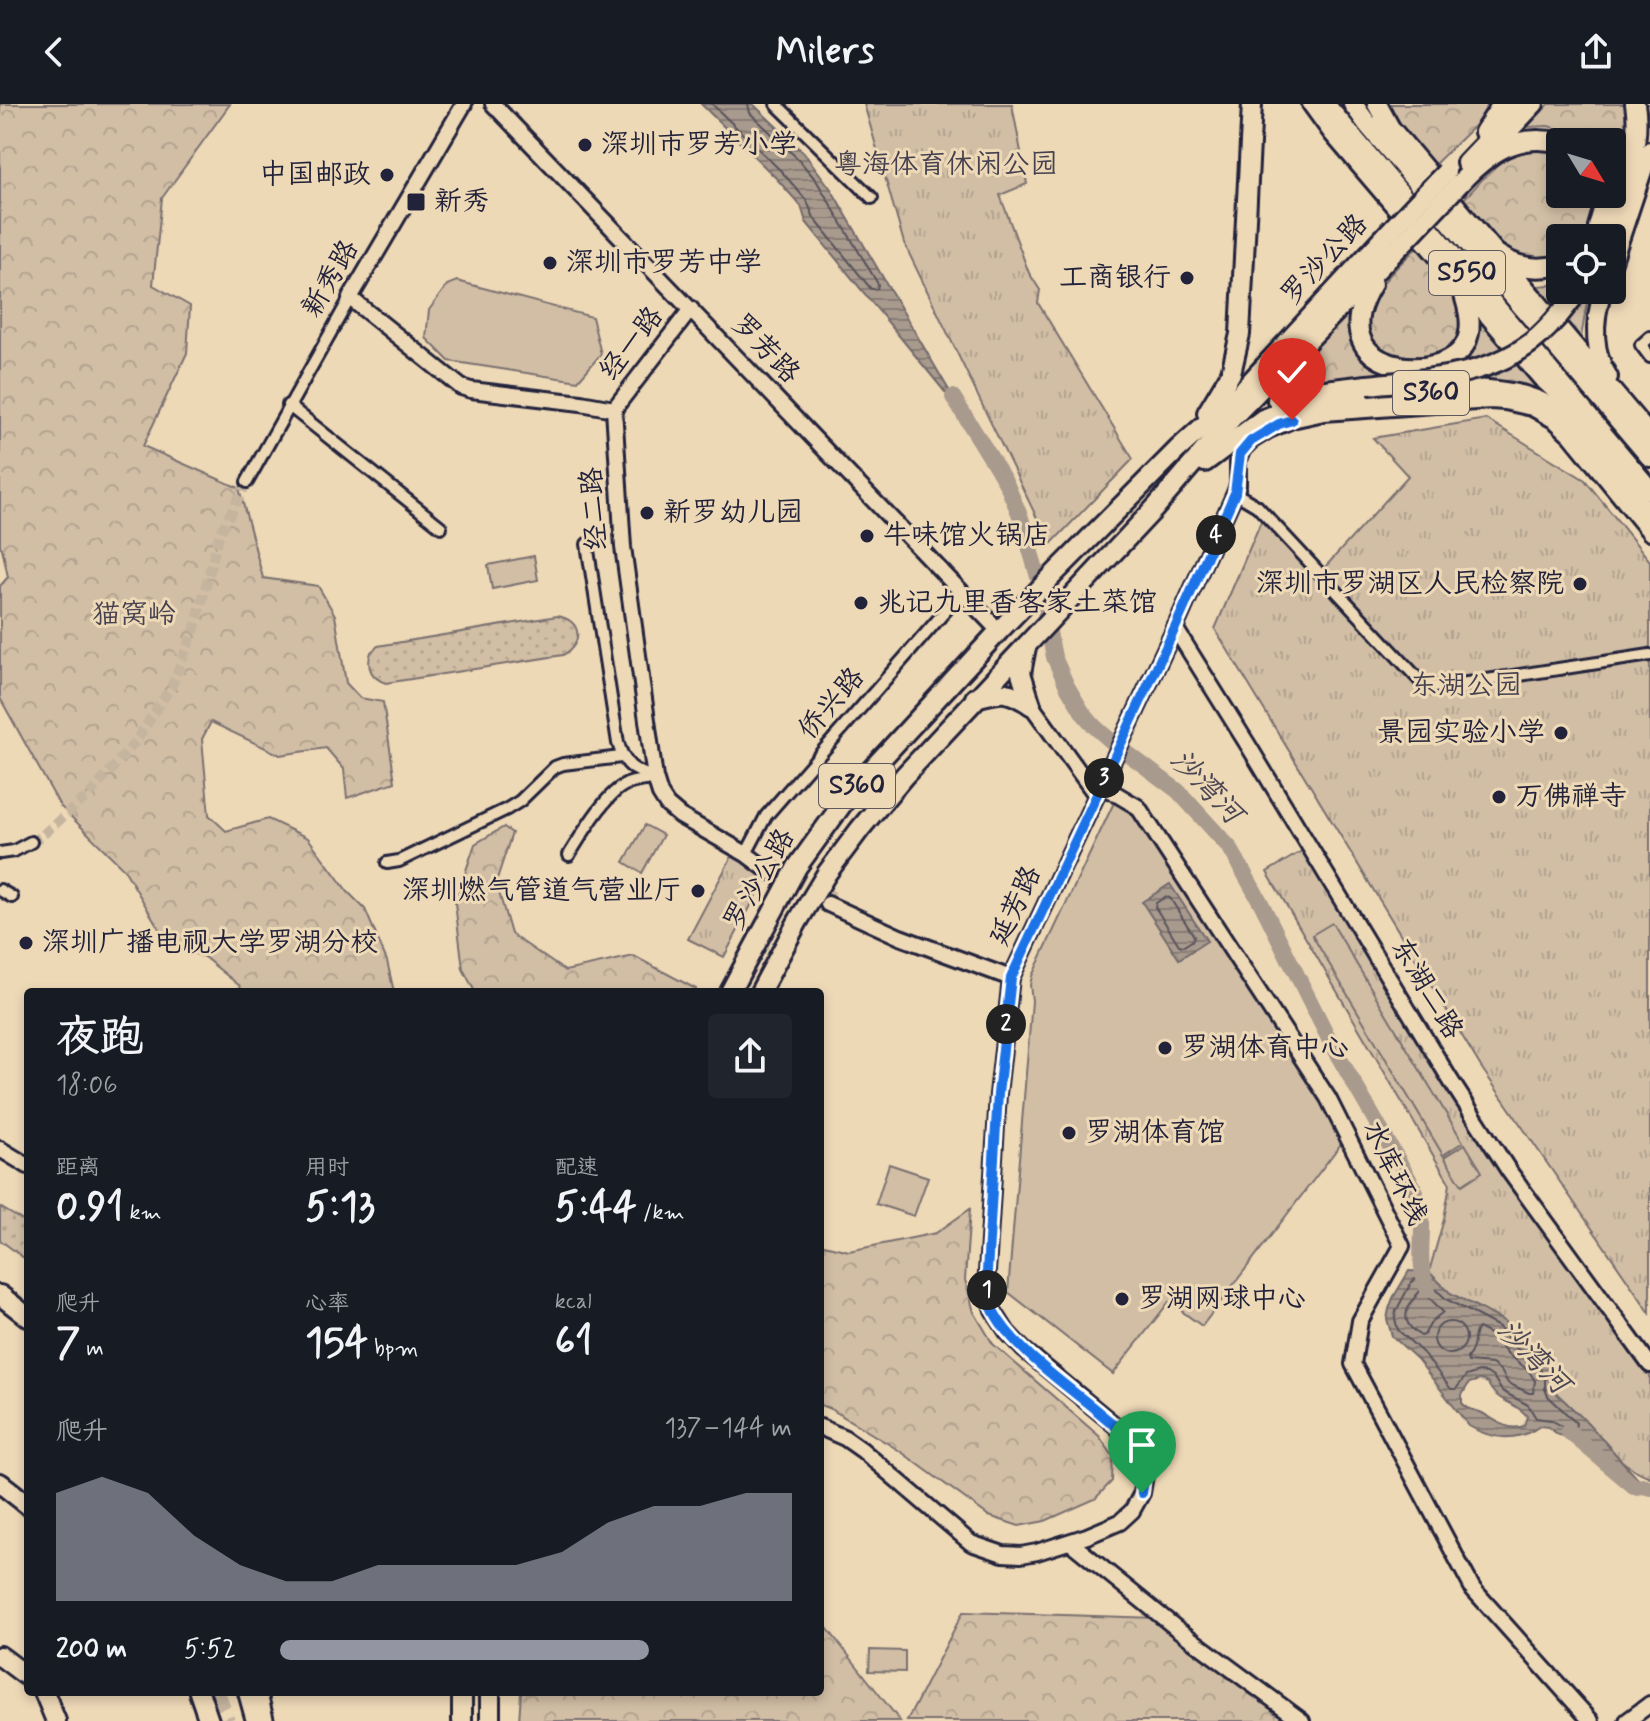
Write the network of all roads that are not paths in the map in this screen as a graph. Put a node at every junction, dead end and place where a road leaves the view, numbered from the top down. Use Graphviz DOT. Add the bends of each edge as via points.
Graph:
graph roads {
  1 [pos="464,104"];
  2 [pos="493,104"];
  3 [pos="776,104"];
  4 [pos="1252,104"];
  5 [pos="1311,104"];
  6 [pos="1325,104"];
  7 [pos="1353,104"];
  8 [pos="1370,104"];
  9 [pos="1377,104"];
  10 [pos="1502,104"];
  11 [pos="1512,104"];
  12 [pos="1522,104"];
  13 [pos="1535,104"];
  14 [pos="1635,104"];
  15 [pos="1389,126"];
  16 [pos="1482,134"];
  17 [pos="1546,139"];
  18 [pos="1650,150"];
  19 [pos="1478,165"];
  20 [pos="1453,177"];
  21 [pos="872,198"];
  22 [pos="1609,224"];
  23 [pos="1625,224"];
  24 [pos="1396,238"];
  25 [pos="1494,252"];
  26 [pos="1386,262"];
  27 [pos="1546,268"];
  28 [pos="1461,285"];
  29 [pos="350,298"];
  30 [pos="1568,304"];
  31 [pos="1599,304"];
  32 [pos="691,309"];
  33 [pos="1547,313"];
  34 [pos="1650,337"];
  35 [pos="1650,357"];
  36 [pos="1590,385"];
  37 [pos="288,405"];
  38 [pos="614,409"];
  39 [pos="1633,415"];
  40 [pos="1650,435"];
  41 [pos="1609,441"];
  42 [pos="1178,449"];
  43 [pos="1650,457"];
  44 [pos="1631,468"];
  45 [pos="1183,477"];
  46 [pos="247,482"];
  47 [pos="1650,490"];
  48 [pos="1235,493"];
  49 [pos="1650,500"];
  50 [pos="1650,516"];
  51 [pos="441,527"];
  52 [pos="1650,533"];
  53 [pos="587,544"];
  54 [pos="962,592"];
  55 [pos="1003,626"];
  56 [pos="1175,628"];
  57 [pos="1027,644"];
  58 [pos="1650,655"];
  59 [pos="975,698"];
  60 [pos="1031,705"];
  61 [pos="621,757"];
  62 [pos="655,778"];
  63 [pos="1101,785"];
  64 [pos="31,842"];
  65 [pos="0,853"];
  66 [pos="746,854"];
  67 [pos="569,855"];
  68 [pos="387,863"];
  69 [pos="772,868"];
  70 [pos="0,890"];
  71 [pos="12,897"];
  72 [pos="830,901"];
  73 [pos="1011,978"];
  74 [pos="732,988"];
  75 [pos="762,988"];
  76 [pos="0,1149"];
  77 [pos="24,1160"];
  78 [pos="0,1295"];
  79 [pos="24,1314"];
  80 [pos="1650,1365"];
  81 [pos="824,1429"];
  82 [pos="0,1483"];
  83 [pos="24,1502"];
  84 [pos="1070,1542"];
  85 [pos="0,1656"];
  86 [pos="24,1674"];
  87 [pos="46,1696"];
  88 [pos="200,1696"];
  89 [pos="249,1696"];
  90 [pos="260,1696"];
  91 [pos="462,1696"];
  92 [pos="490,1696"];
  93 [pos="1650,1704"];
  94 [pos="56,1721"];
  95 [pos="209,1721"];
  96 [pos="256,1721"];
  97 [pos="266,1721"];
  98 [pos="462,1721"];
  99 [pos="490,1721"];
  100 [pos="1302,1721"];
  101 [pos="1591,1721"];
  102 [pos="1627,1721"];
  1 -- 29 [label="street, 新秀路"];
  2 -- 32 [label="street, 罗芳路"];
  3 -- 21 [label="street"];
  4 -- 42 [label="highway" via="1236,356 1214,404"];
  5 -- 28 [label="main road"];
  6 -- 41 [label="highway, S550"];
  7 -- 36 [label="highway, S550"];
  8 -- 15 [label="main road"];
  9 -- 15 [label="highway"];
  10 -- 16 [label="highway"];
  11 -- 16 [label="highway, 罗沙公路"];
  12 -- 20 [label="highway"];
  13 -- 19 [label="main road"];
  14 -- 22 [label="highway" via="1634,147"];
  15 -- 25 [label="main road"];
  16 -- 20 [label="highway, 罗沙公路"];
  17 -- 19 [label="highway, 罗沙公路" via="1517,143"];
  18 -- 23 [label="main road"];
  19 -- 20 [label="highway, 罗沙公路"];
  20 -- 24 [label="highway, 罗沙公路, bridge"];
  24 -- 26 [label="highway, 罗沙公路"];
  24 -- 42 [label="highway, 罗沙公路 / S360"];
  25 -- 27 [label="highway" via="1518,266"];
  25 -- 33 [label="main road"];
  26 -- 28 [label="highway" via="1364,297 1358,327 1367,349 1393,365 1434,365 1460,351 1469,325"];
  26 -- 45 [label="highway, 罗沙公路" via="1232,418"];
  28 -- 41 [label="main road" via="1541,378"];
  29 -- 37 [label="street, 新秀路"];
  29 -- 38 [label="street" via="461,387"];
  30 -- 45 [label="highway, bridge" via="1536,339 1489,365 1442,377 1280,398 1242,421"];
  31 -- 39 [label="main road" via="1595,330 1603,369"];
  32 -- 38 [label="street, 经一路"];
  32 -- 54 [label="street, 罗芳路"];
  33 -- 36 [label="highway"];
  33 -- 39 [label="main road"];
  34 -- 35 [label="street" via="1641,345"];
  36 -- 43 [label="highway, S550"];
  37 -- 46 [label="street, 新秀路"];
  37 -- 51 [label="street"];
  38 -- 62 [label="street, 经二路" via="623,547"];
  39 -- 40 [label="main road"];
  41 -- 44 [label="highway"];
  42 -- 55 [label="highway, 罗沙公路 / S360"];
  44 -- 47 [label="highway"];
  44 -- 49 [label="main road"];
  45 -- 50 [label="highway, S360" via="1263,419 1301,405 1499,391 1530,396 1558,410"];
  45 -- 57 [label="highway, 罗沙公路 / S360"];
  48 -- 52 [label="street, 延芳路" via="1243,449 1292,420 1324,413 1505,402 1555,421"];
  48 -- 56 [label="street, 延芳路"];
  48 -- 58 [label="street" via="1257,506 1429,686"];
  53 -- 61 [label="street"];
  54 -- 55 [label="street, 罗芳路"];
  54 -- 66 [label="street, 侨兴路" via="766,816"];
  55 -- 74 [label="highway, 罗沙公路 / S360" via="820,833"];
  56 -- 63 [label="street, 延芳路"];
  56 -- 80 [label="street, 东湖二路" via="1509,1171"];
  57 -- 59 [label="highway, 罗沙公路 / S360"];
  57 -- 60 [label="highway" via="1021,673"];
  59 -- 60 [label="highway" via="1005,692"];
  59 -- 75 [label="highway, 罗沙公路 / S360" via="827,873"];
  60 -- 63 [label="street"];
  61 -- 62 [label="street" via="634,770"];
  61 -- 68 [label="street" via="555,767 507,809"];
  62 -- 66 [label="street, 经二路" via="667,805 680,816"];
  62 -- 67 [label="street" via="618,789"];
  63 -- 73 [label="street, 延芳路"];
  63 -- 101 [label="street, 水库环线" via="1138,807 1352,1143 1402,1246 1360,1321 1353,1364 1473,1589"];
  64 -- 65 [label="street"];
  66 -- 69 [label="street, 经二路"];
  70 -- 71 [label="street"];
  72 -- 73 [label="street" via="867,923"];
  73 -- 84 [label="street, 延芳路" via="986,1288 1007,1332 1116,1426 1140,1454 1145,1475 1142,1493 1120,1522"];
  76 -- 77 [label="street"];
  78 -- 79 [label="highway"];
  81 -- 84 [label="street, 延芳路" via="862,1450 971,1543 1021,1555"];
  82 -- 83 [label="highway"];
  84 -- 100 [label="street"];
  85 -- 86 [label="highway"];
  87 -- 94 [label="highway"];
  88 -- 95 [label="highway"];
  89 -- 96 [label="highway"];
  90 -- 97 [label="street"];
  91 -- 98 [label="highway"];
  92 -- 99 [label="highway"];
  93 -- 102 [label="street"];
}
